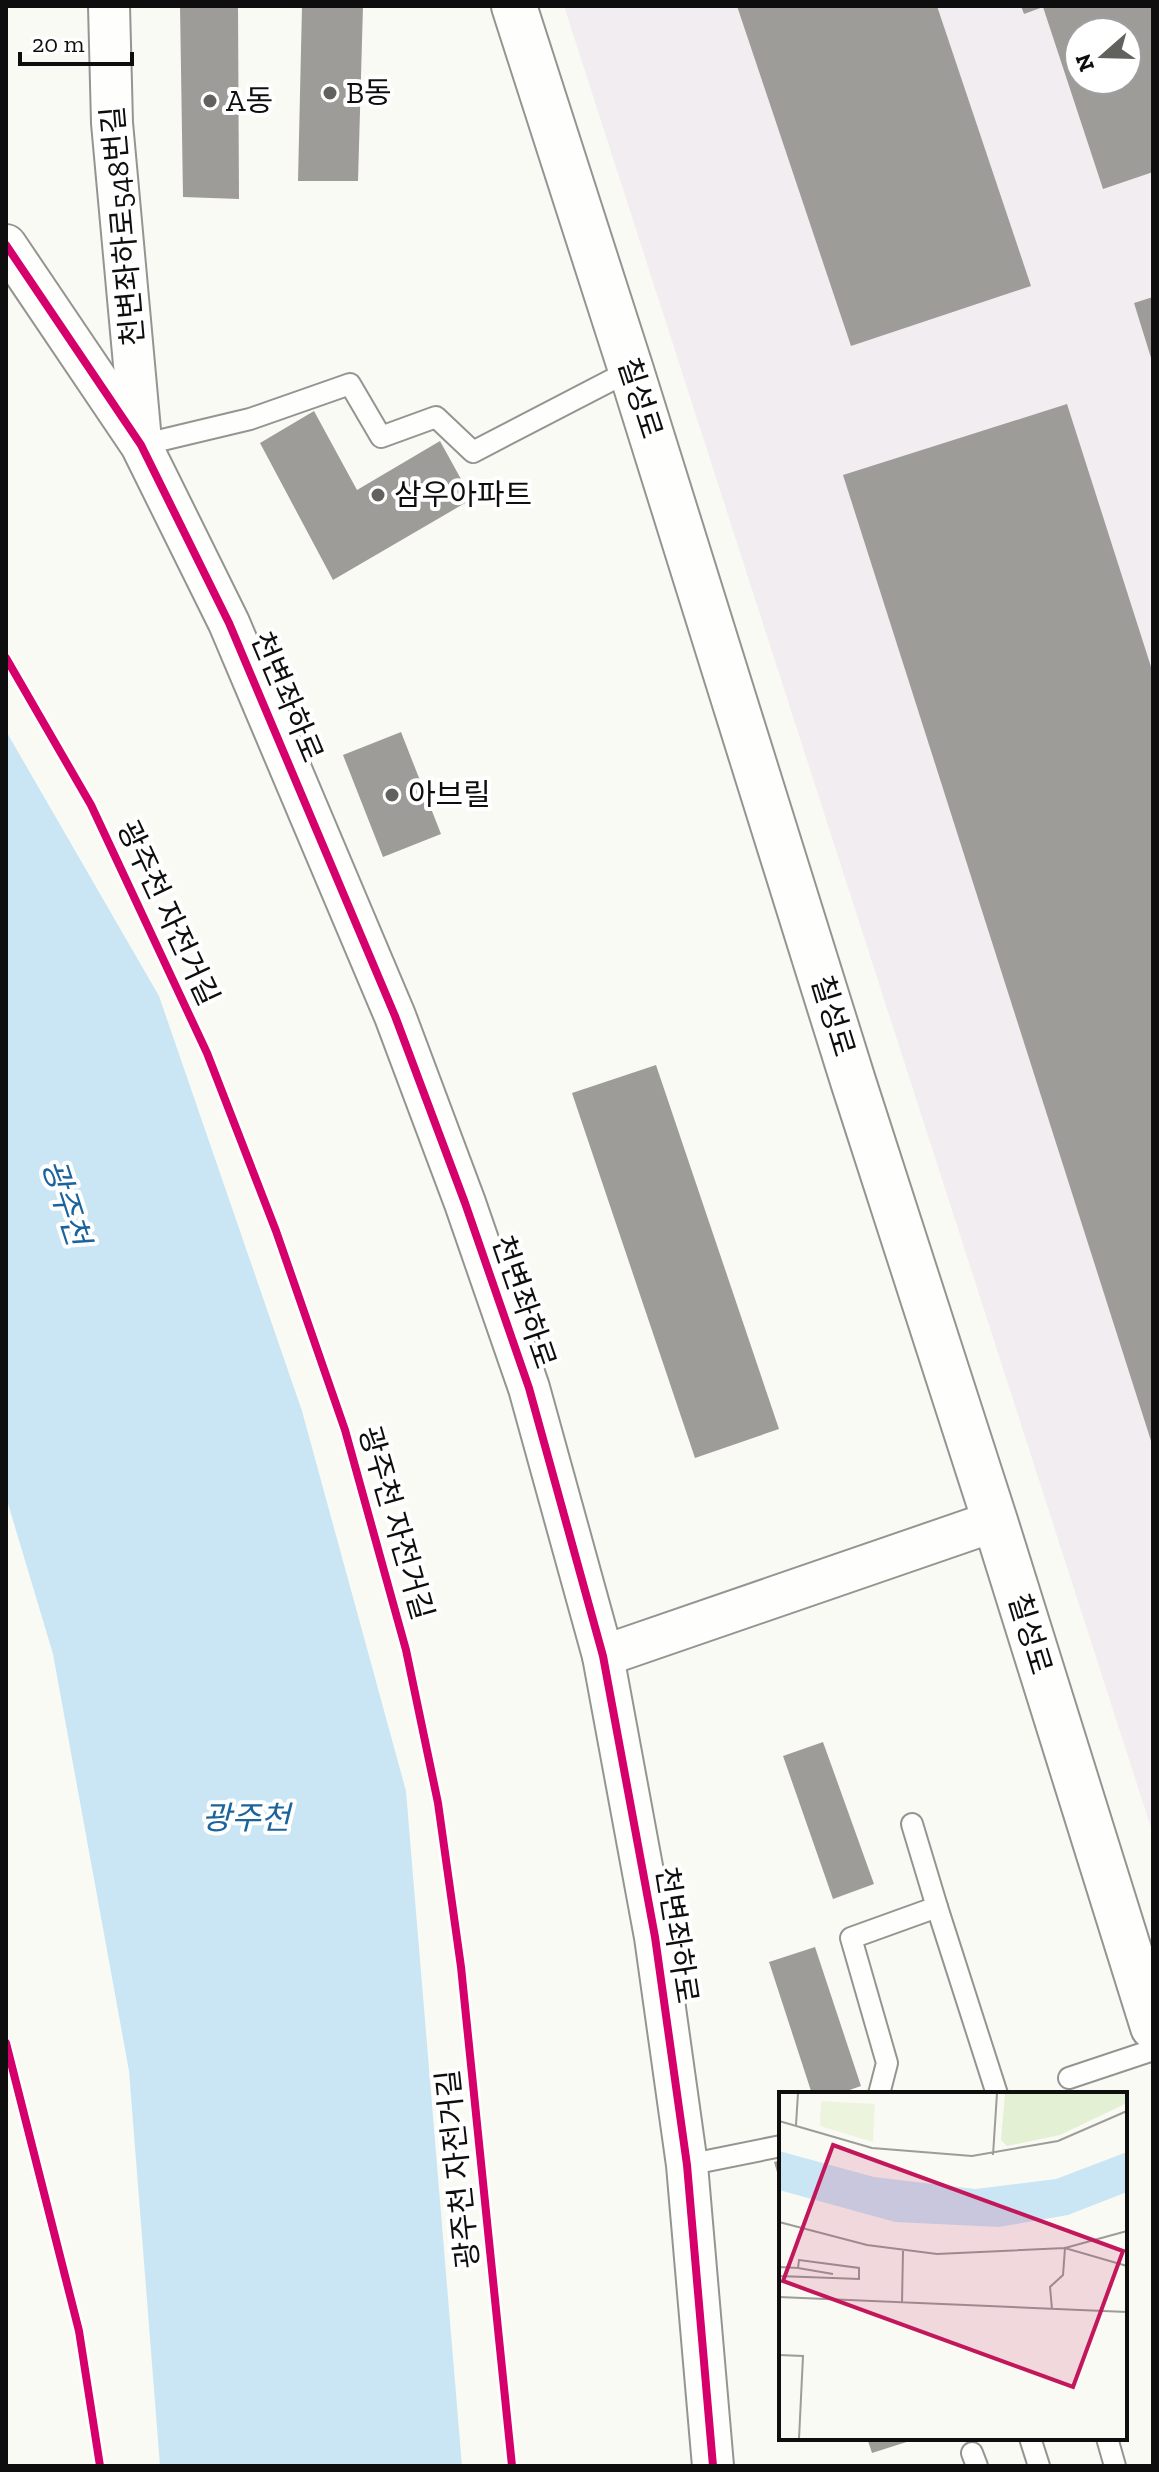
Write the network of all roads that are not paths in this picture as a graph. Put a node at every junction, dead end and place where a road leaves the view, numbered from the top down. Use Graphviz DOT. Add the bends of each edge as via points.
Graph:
graph roads {
  1 [pos="109,6"];
  2 [pos="514,6"];
  3 [pos="6,245"];
  4 [pos="631,370"];
  5 [pos="141,445"];
  6 [pos="995,1521"];
  7 [pos="603,1656"];
  8 [pos="912,1824"];
  9 [pos="937,1907"];
  10 [pos="1153,2027"];
  11 [pos="1153,2050"];
  12 [pos="1069,2078"];
  13 [pos="880,2092"];
  14 [pos="996,2092"];
  15 [pos="779,2146"];
  16 [pos="687,2165"];
  17 [pos="1031,2440"];
  18 [pos="1108,2440"];
  19 [pos="713,2466"];
  20 [pos="1039,2466"];
  21 [pos="1115,2466"];
  1 -- 5 [label="street, 천변좌하로548번길" via="112,123"];
  2 -- 4 [label="street, 칠성로"];
  3 -- 5 [label="street, 천변좌하로"];
  4 -- 5 [label="lane" via="473,452 436,417 381,437 350,384 250,419"];
  4 -- 6 [label="street, 칠성로"];
  5 -- 7 [label="street, 천변좌하로" via="229,623 395,1016 529,1388"];
  6 -- 7 [label="street"];
  6 -- 10 [label="street, 칠성로"];
  7 -- 16 [label="street, 천변좌하로" via="655,1937"];
  8 -- 9 [label="lane"];
  9 -- 13 [label="lane" via="851,1938 887,2063"];
  9 -- 14 [label="lane"];
  11 -- 12 [label="lane"];
  15 -- 16 [label="lane"];
  16 -- 19 [label="street, 천변좌하로"];
  17 -- 20 [label="lane"];
  18 -- 21 [label="lane"];
}
